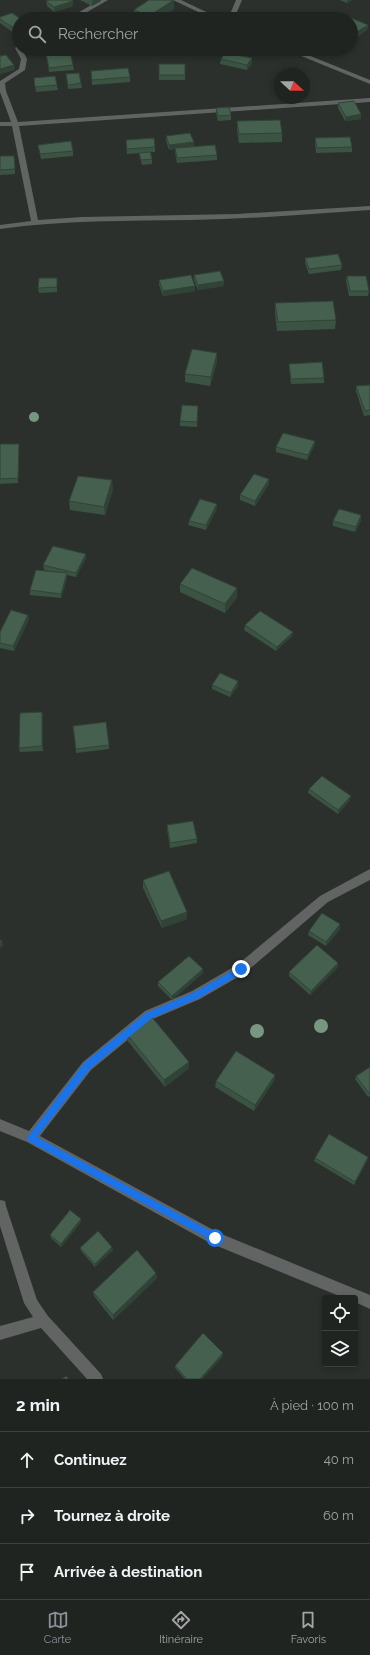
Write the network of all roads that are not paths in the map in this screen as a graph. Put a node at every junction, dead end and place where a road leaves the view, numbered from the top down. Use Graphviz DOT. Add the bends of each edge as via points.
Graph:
graph roads {
  1 [pos="105,0"];
  2 [pos="176,0"];
  3 [pos="239,0"];
  4 [pos="83,12"];
  5 [pos="203,12"];
  6 [pos="234,12"];
  7 [pos="22,56"];
  8 [pos="305,56"];
  9 [pos="370,82"];
  10 [pos="370,100"];
  11 [pos="0,124"];
  12 [pos="15,124"];
  13 [pos="370,208"];
  14 [pos="35,222"];
  15 [pos="0,227"];
  16 [pos="370,874"];
  17 [pos="0,1125"];
  18 [pos="31,1138"];
  19 [pos="0,1206"];
  20 [pos="370,1302"];
  21 [pos="43,1321"];
  22 [pos="0,1333"];
  23 [pos="96,1379"];
  1 -- 4 [label="street"];
  2 -- 5 [label="street"];
  3 -- 6 [label="street"];
  7 -- 12 [label="street" via="22,70 2,83"];
  8 -- 9 [label="street"];
  10 -- 12 [label="street"];
  11 -- 12 [label="street"];
  12 -- 14 [label="street"];
  13 -- 14 [label="street" via="219,217"];
  14 -- 15 [label="street"];
  16 -- 18 [label="street" via="324,899 241,969 196,995 149,1016 87,1066"];
  17 -- 18 [label="street"];
  18 -- 20 [label="street" via="215,1238"];
  19 -- 21 [label="street" via="31,1303"];
  21 -- 22 [label="street"];
  21 -- 23 [label="street"];
}
